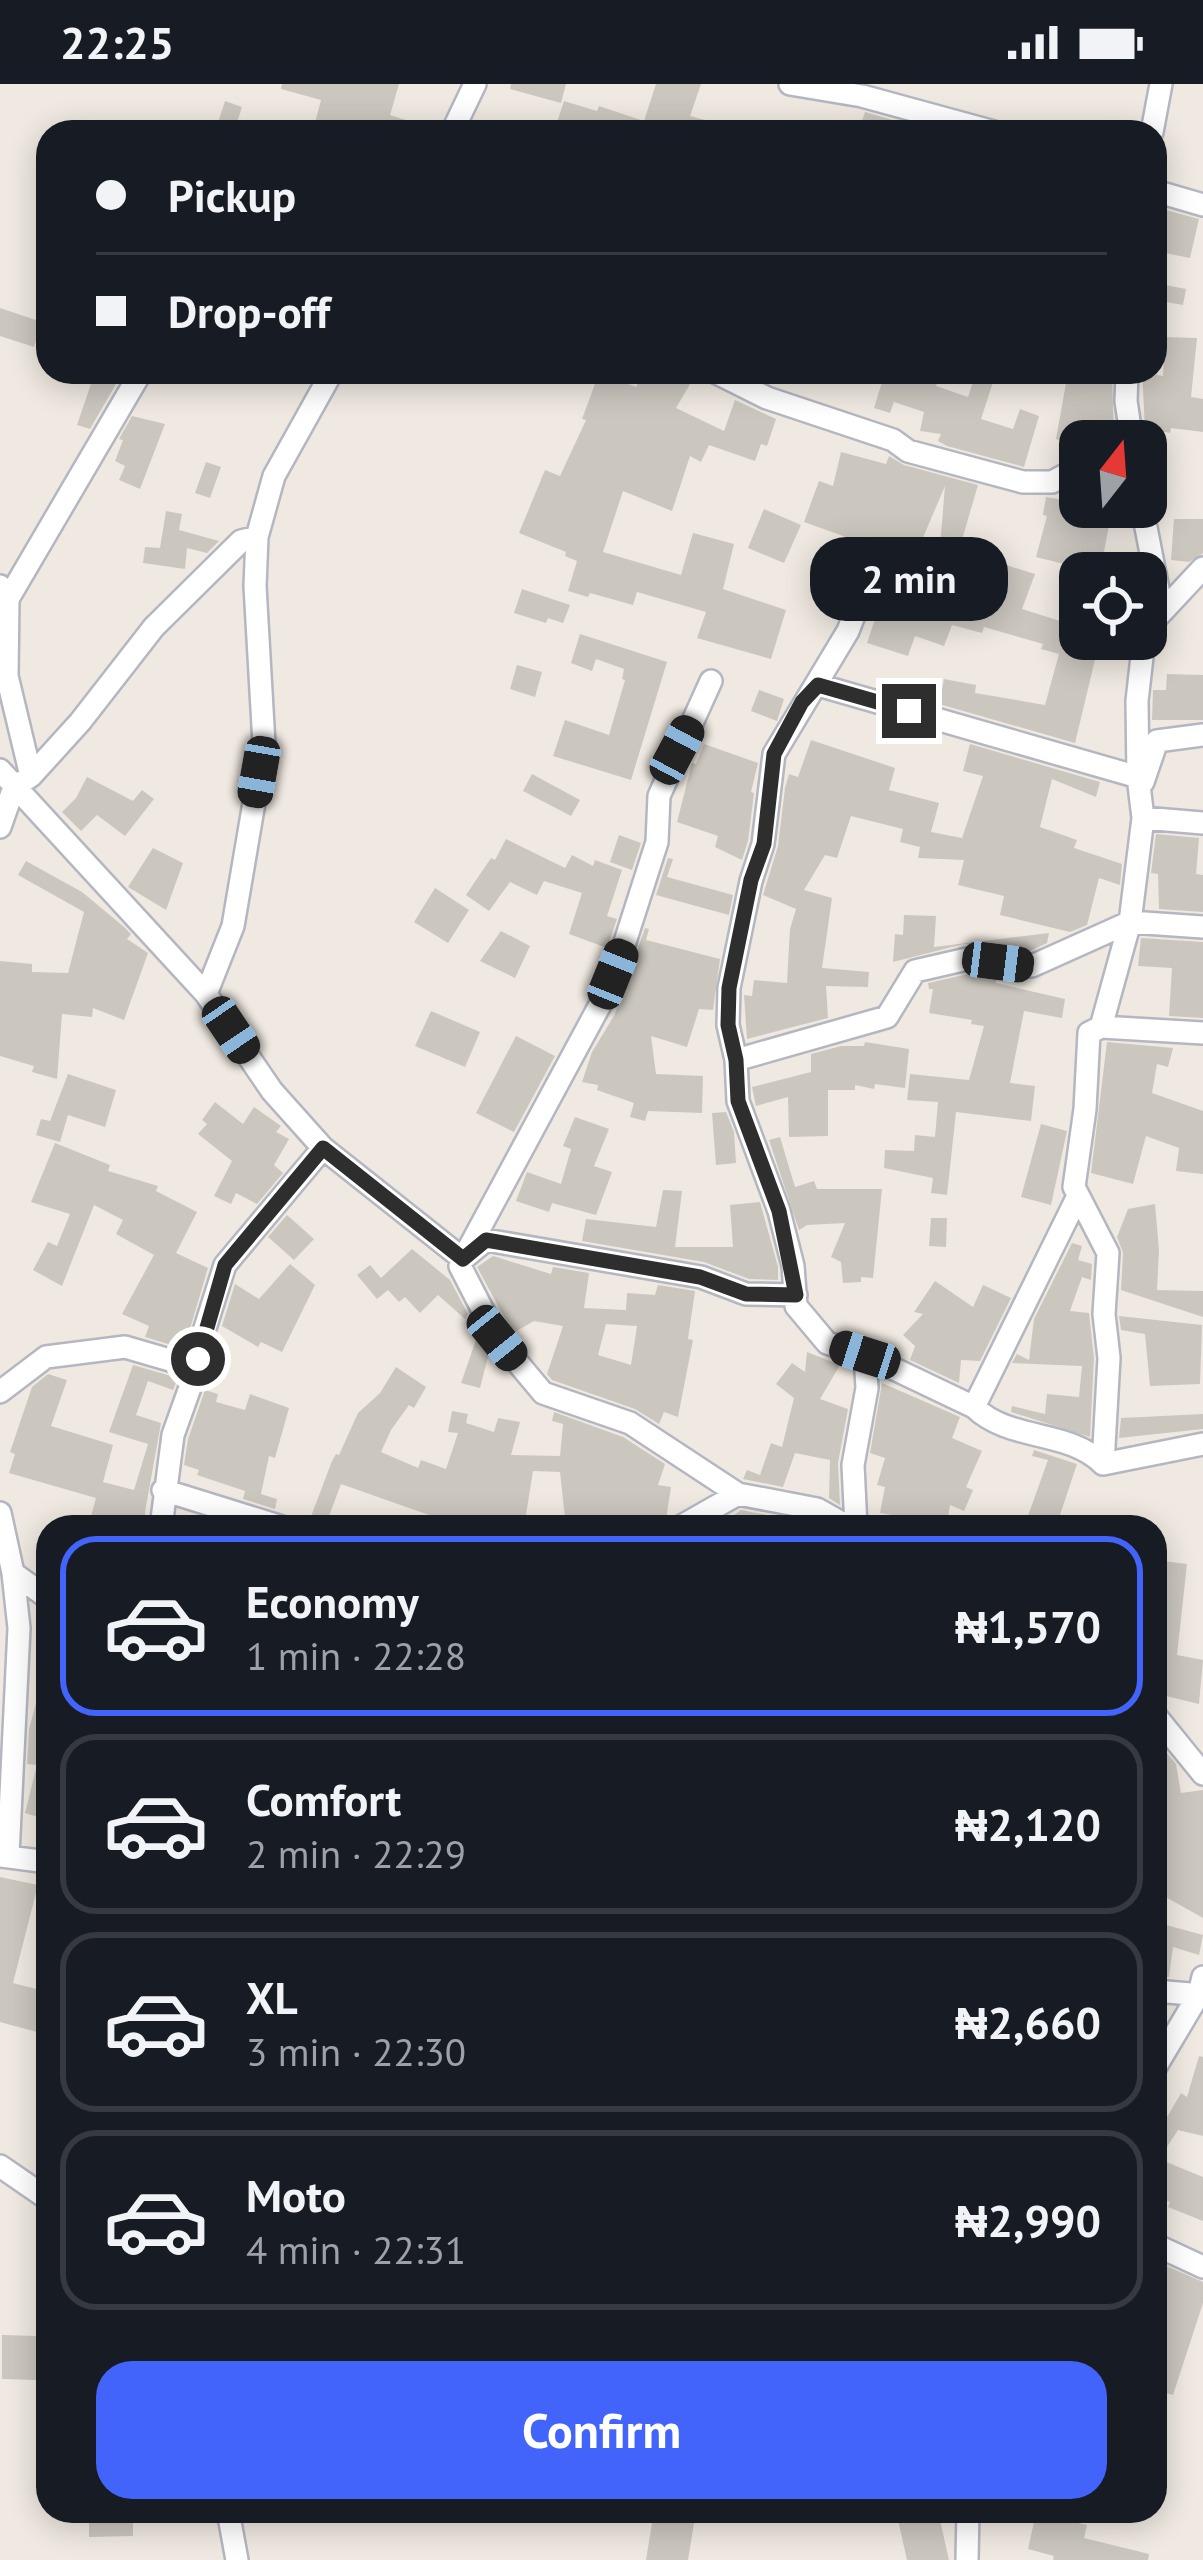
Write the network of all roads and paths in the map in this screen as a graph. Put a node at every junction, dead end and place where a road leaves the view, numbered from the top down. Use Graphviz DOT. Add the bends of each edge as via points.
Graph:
graph roads {
  1 [pos="475,84"];
  2 [pos="790,84"];
  3 [pos="1161,84"];
  4 [pos="864,90"];
  5 [pos="458,120"];
  6 [pos="957,120"];
  7 [pos="1154,120"];
  8 [pos="1167,194"];
  9 [pos="1203,205"];
  10 [pos="134,384"];
  11 [pos="325,384"];
  12 [pos="739,384"];
  13 [pos="1127,384"];
  14 [pos="1129,420"];
  15 [pos="1059,478"];
  16 [pos="1146,528"];
  17 [pos="257,537"];
  18 [pos="841,568"];
  19 [pos="1203,568"];
  20 [pos="4,592"];
  21 [pos="1170,603"];
  22 [pos="1167,606"];
  23 [pos="1142,660"];
  24 [pos="711,681"];
  25 [pos="818,685"];
  26 [pos="1203,735"];
  27 [pos="15,778"];
  28 [pos="1140,782"];
  29 [pos="1143,818"];
  30 [pos="1203,823"];
  31 [pos="0,826"];
  32 [pos="1130,922"];
  33 [pos="1203,927"];
  34 [pos="206,994"];
  35 [pos="1101,1027"];
  36 [pos="1203,1033"];
  37 [pos="736,1060"];
  38 [pos="323,1148"];
  39 [pos="1078,1196"];
  40 [pos="463,1259"];
  41 [pos="796,1295"];
  42 [pos="865,1355"];
  43 [pos="197,1368"];
  44 [pos="0,1392"];
  45 [pos="974,1407"];
  46 [pos="1203,1444"];
  47 [pos="1103,1464"];
  48 [pos="164,1490"];
  49 [pos="738,1494"];
  50 [pos="0,1513"];
  51 [pos="162,1515"];
  52 [pos="244,1515"];
  53 [pos="701,1515"];
  54 [pos="829,1515"];
  55 [pos="852,1515"];
  56 [pos="14,1573"];
  57 [pos="36,1589"];
  58 [pos="1167,1730"];
  59 [pos="1203,1774"];
  60 [pos="4,1856"];
  61 [pos="36,1860"];
  62 [pos="1202,1989"];
  63 [pos="1167,1990"];
  64 [pos="1167,2048"];
  65 [pos="0,2166"];
  66 [pos="36,2191"];
  67 [pos="1167,2250"];
  68 [pos="1203,2267"];
  69 [pos="230,2523"];
  70 [pos="968,2523"];
  71 [pos="237,2560"];
  72 [pos="967,2560"];
  1 -- 5 [label="street"];
  2 -- 4 [label="street"];
  3 -- 7 [label="street"];
  4 -- 6 [label="street"];
  8 -- 9 [label="street"];
  10 -- 20 [label="street"];
  11 -- 17 [label="street" via="274,476"];
  12 -- 15 [label="street" via="908,451 1023,482"];
  13 -- 14 [label="street"];
  16 -- 21 [label="street" via="1160,594"];
  17 -- 27 [label="street" via="241,541 154,627 80,722"];
  17 -- 34 [label="street" via="264,744 232,926"];
  18 -- 25 [label="street" via="861,597"];
  19 -- 21 [label="street"];
  20 -- 27 [label="street"];
  21 -- 22 [label="street"];
  23 -- 28 [label="street"];
  24 -- 40 [label="street" via="659,796 657,842 601,1003"];
  25 -- 28 [label="street"];
  25 -- 37 [label="street" via="774,754 764,844 729,988"];
  26 -- 28 [label="street" via="1157,741"];
  27 -- 31 [label="street"];
  27 -- 34 [label="street"];
  28 -- 29 [label="street"];
  29 -- 30 [label="street"];
  29 -- 32 [label="street"];
  32 -- 33 [label="street"];
  32 -- 35 [label="street"];
  32 -- 37 [label="street" via="1032,966 968,959 915,971 886,1017"];
  34 -- 38 [label="street" via="272,1091"];
  35 -- 36 [label="street"];
  35 -- 39 [label="street" via="1089,1033"];
  37 -- 41 [label="street" via="738,1101 779,1211"];
  38 -- 40 [label="street"];
  38 -- 43 [label="street" via="225,1265"];
  39 -- 45 [label="street"];
  39 -- 47 [label="street" via="1108,1253"];
  40 -- 41 [label="street" via="486,1240 700,1277 746,1294"];
  40 -- 49 [label="street" via="497,1338 543,1393 630,1423"];
  41 -- 42 [label="street" via="827,1343"];
  42 -- 45 [label="street"];
  42 -- 55 [label="street"];
  43 -- 44 [label="street" via="125,1347 46,1358"];
  43 -- 48 [label="street"];
  45 -- 47 [label="street" via="988,1421 1090,1450"];
  46 -- 47 [label="street"];
  48 -- 51 [label="street"];
  48 -- 52 [label="street"];
  49 -- 53 [label="street"];
  49 -- 54 [label="street"];
  50 -- 56 [label="street"];
  56 -- 57 [label="street"];
  56 -- 60 [label="street" via="18,1712"];
  58 -- 59 [label="street"];
  60 -- 61 [label="street"];
  62 -- 63 [label="street"];
  62 -- 64 [label="street"];
  65 -- 66 [label="street"];
  67 -- 68 [label="street"];
  69 -- 71 [label="street"];
  70 -- 72 [label="street"];
}
